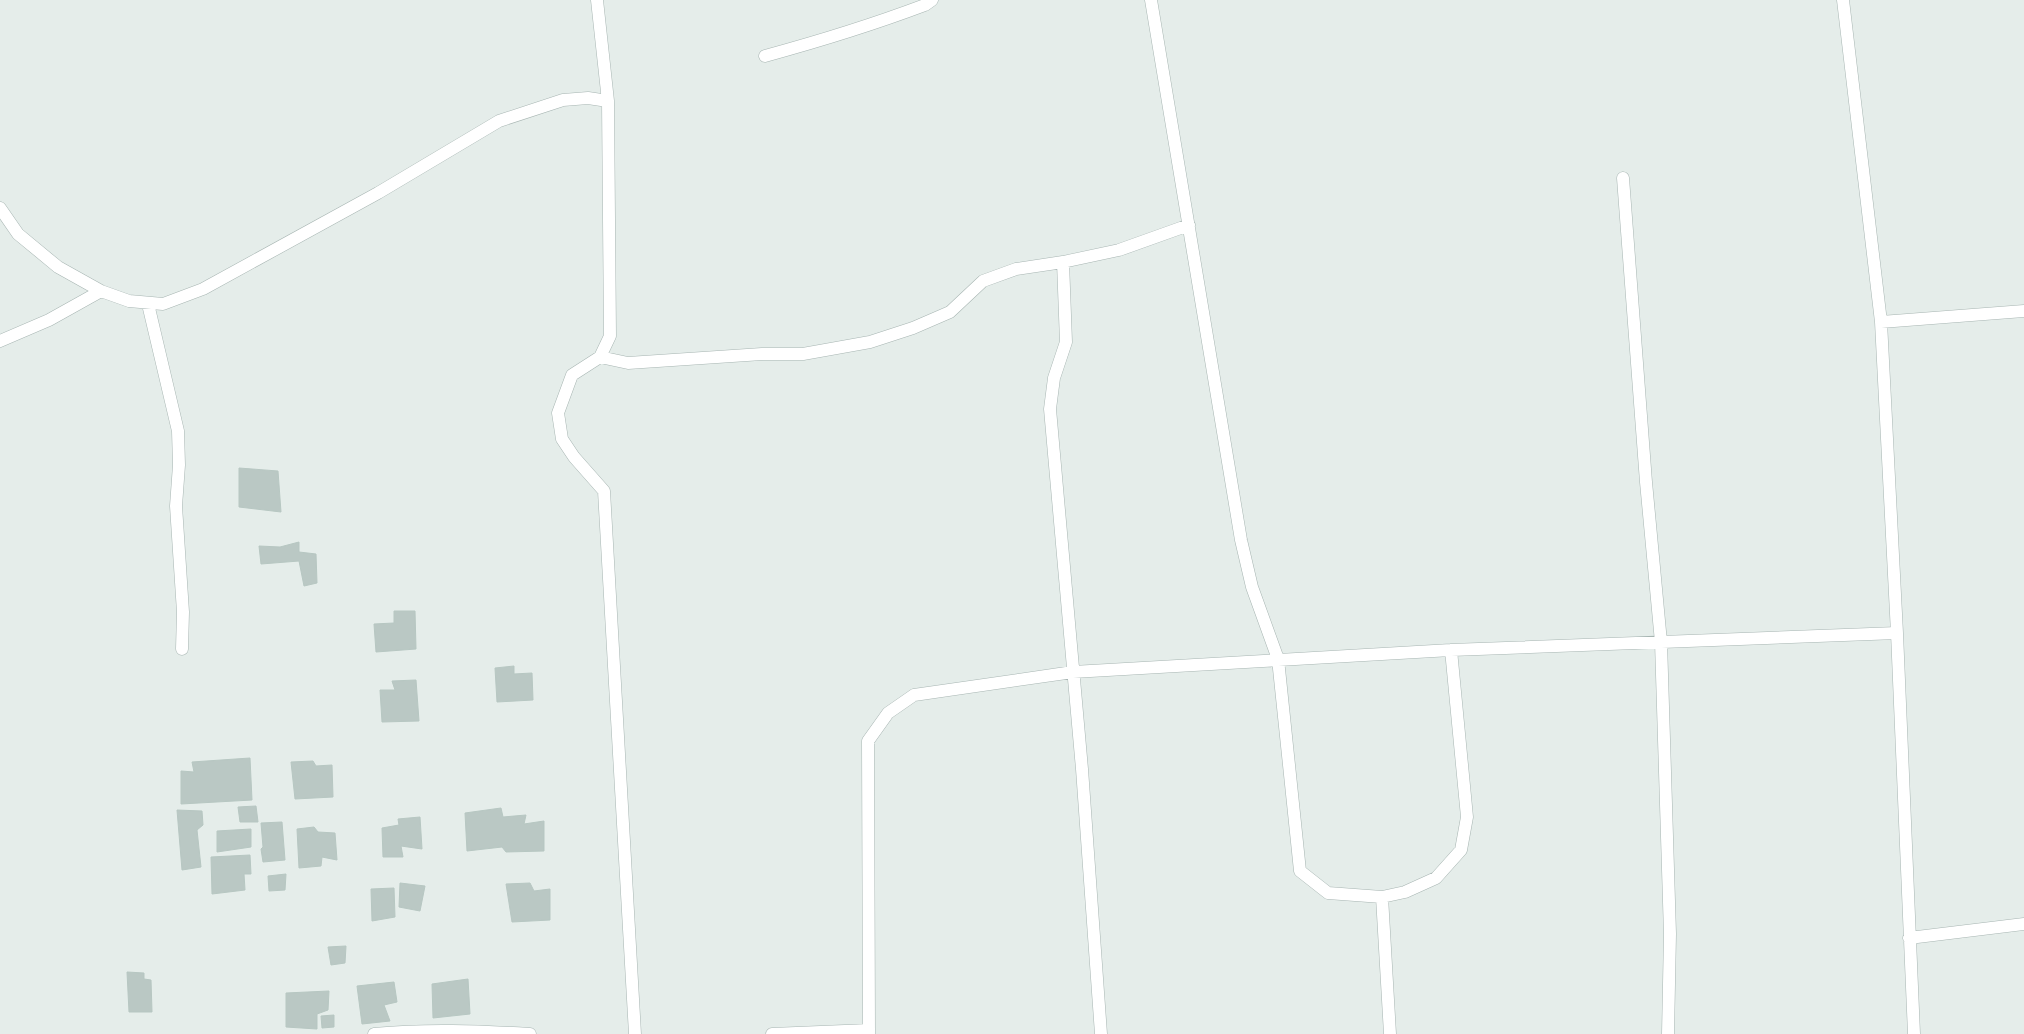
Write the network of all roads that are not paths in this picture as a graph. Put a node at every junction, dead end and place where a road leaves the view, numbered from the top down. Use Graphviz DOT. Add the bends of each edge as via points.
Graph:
graph roads {
  1 [pos="597,0"];
  2 [pos="932,0"];
  3 [pos="1151,0"];
  4 [pos="1843,0"];
  5 [pos="765,56"];
  6 [pos="608,101"];
  7 [pos="1623,178"];
  8 [pos="0,208"];
  9 [pos="1189,225"];
  10 [pos="1063,262"];
  11 [pos="101,291"];
  12 [pos="148,304"];
  13 [pos="2024,311"];
  14 [pos="1881,322"];
  15 [pos="0,341"];
  16 [pos="600,357"];
  17 [pos="1898,633"];
  18 [pos="1661,642"];
  19 [pos="182,649"];
  20 [pos="1451,650"];
  21 [pos="1278,659"];
  22 [pos="1073,672"];
  23 [pos="1382,897"];
  24 [pos="2024,924"];
  25 [pos="1910,938"];
  26 [pos="869,1032"];
  27 [pos="374,1034"];
  28 [pos="530,1034"];
  29 [pos="635,1034"];
  30 [pos="772,1034"];
  31 [pos="1101,1034"];
  32 [pos="1390,1034"];
  33 [pos="1668,1034"];
  34 [pos="1914,1034"];
  1 -- 6 [label="street"];
  2 -- 5 [label="street" via="869,26"];
  3 -- 9 [label="street"];
  4 -- 14 [label="street"];
  6 -- 12 [label="street" via="588,98 563,100 499,121 370,197 203,289 163,304"];
  6 -- 16 [label="street" via="610,336"];
  7 -- 18 [label="street"];
  8 -- 11 [label="street" via="18,234 58,267"];
  9 -- 10 [label="street" via="1119,250"];
  9 -- 21 [label="street" via="1241,540 1252,587"];
  10 -- 16 [label="street" via="1016,270 983,281 950,312 870,342 803,354 762,354 628,363"];
  10 -- 22 [label="street" via="1066,342 1054,378 1050,409"];
  11 -- 12 [label="street" via="128,301"];
  11 -- 15 [label="street" via="49,320"];
  12 -- 19 [label="street" via="178,431 176,506 183,612"];
  13 -- 14 [label="street"];
  14 -- 17 [label="street"];
  16 -- 29 [label="street" via="572,375 558,413 562,439 604,491"];
  17 -- 18 [label="street"];
  17 -- 25 [label="street"];
  18 -- 20 [label="street"];
  18 -- 33 [label="street" via="1670,934"];
  20 -- 21 [label="street"];
  20 -- 23 [label="street" via="1467,817 1461,850 1436,878 1405,892"];
  21 -- 22 [label="street"];
  21 -- 23 [label="street" via="1300,871 1328,893"];
  22 -- 26 [label="street" via="914,695 888,712 868,741"];
  22 -- 31 [label="street"];
  23 -- 32 [label="street"];
  24 -- 25 [label="street"];
  25 -- 34 [label="street"];
  26 -- 30 [label="street"];
  27 -- 28 [label="street"];
}
